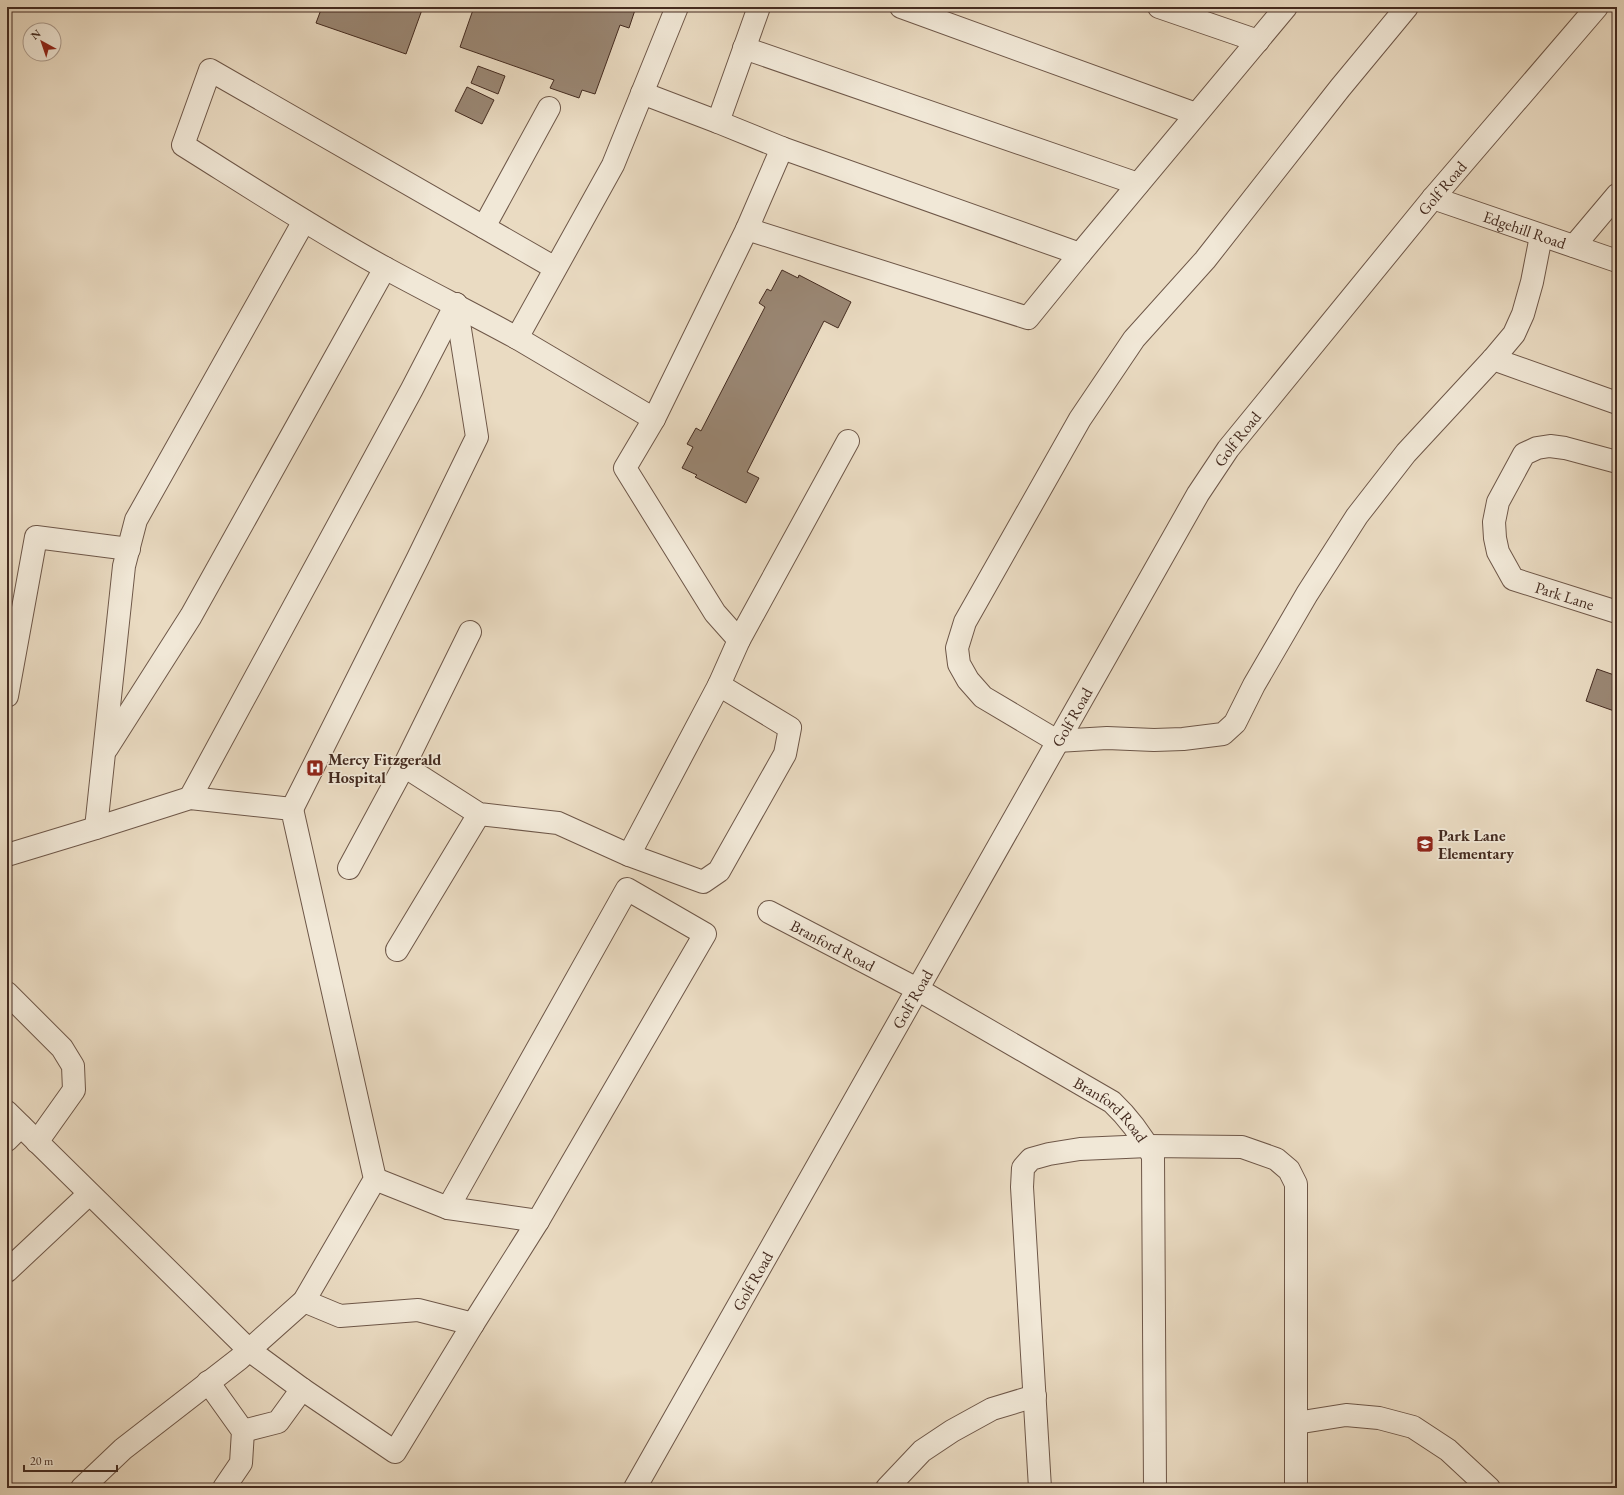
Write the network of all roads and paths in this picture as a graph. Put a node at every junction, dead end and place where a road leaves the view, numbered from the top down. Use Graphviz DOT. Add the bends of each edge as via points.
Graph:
graph roads {
  1 [pos="677,7"];
  2 [pos="759,7"];
  3 [pos="901,7"];
  4 [pos="1159,7"];
  5 [pos="1286,7"];
  6 [pos="1407,7"];
  7 [pos="1597,7"];
  8 [pos="1258,41"];
  9 [pos="744,48"];
  10 [pos="642,93"];
  11 [pos="549,108"];
  12 [pos="1196,114"];
  13 [pos="718,122"];
  14 [pos="782,148"];
  15 [pos="1138,184"];
  16 [pos="1617,195"];
  17 [pos="1433,198"];
  18 [pos="304,221"];
  19 [pos="484,227"];
  20 [pos="747,228"];
  21 [pos="1541,236"];
  22 [pos="1574,246"];
  23 [pos="1080,254"];
  24 [pos="1617,261"];
  25 [pos="385,268"];
  26 [pos="555,268"];
  27 [pos="456,304"];
  28 [pos="516,338"];
  29 [pos="1494,359"];
  30 [pos="1617,403"];
  31 [pos="654,419"];
  32 [pos="848,441"];
  33 [pos="1617,462"];
  34 [pos="129,549"];
  35 [pos="1617,612"];
  36 [pos="470,632"];
  37 [pos="739,640"];
  38 [pos="719,685"];
  39 [pos="7,696"];
  40 [pos="1057,741"];
  41 [pos="104,753"];
  42 [pos="404,766"];
  43 [pos="190,798"];
  44 [pos="292,809"];
  45 [pos="479,814"];
  46 [pos="96,828"];
  47 [pos="7,855"];
  48 [pos="629,855"];
  49 [pos="349,868"];
  50 [pos="769,912"];
  51 [pos="397,950"];
  52 [pos="917,989"];
  53 [pos="7,993"];
  54 [pos="12,1126"];
  55 [pos="37,1142"];
  56 [pos="1148,1146"];
  57 [pos="375,1179"];
  58 [pos="89,1194"];
  59 [pos="448,1208"];
  60 [pos="538,1221"];
  61 [pos="7,1270"];
  62 [pos="304,1301"];
  63 [pos="473,1324"];
  64 [pos="249,1350"];
  65 [pos="208,1382"];
  66 [pos="302,1389"];
  67 [pos="1035,1396"];
  68 [pos="1296,1423"];
  69 [pos="242,1431"];
  70 [pos="82,1488"];
  71 [pos="224,1488"];
  72 [pos="635,1488"];
  73 [pos="887,1488"];
  74 [pos="1040,1488"];
  75 [pos="1155,1488"];
  76 [pos="1296,1488"];
  77 [pos="1489,1488"];
  1 -- 10 [label="street"];
  2 -- 9 [label="street"];
  3 -- 12 [label="street"];
  4 -- 8 [label="street"];
  5 -- 8 [label="street"];
  6 -- 40 [label="street" via="1205,260 1134,339 1080,419 965,622 957,648 960,664 968,680 983,697"];
  7 -- 17 [label="street, Golf Road"];
  8 -- 12 [label="street"];
  9 -- 13 [label="street"];
  9 -- 15 [label="street"];
  10 -- 13 [label="street"];
  10 -- 26 [label="street" via="612,165"];
  11 -- 19 [label="street"];
  12 -- 15 [label="street"];
  13 -- 14 [label="street"];
  14 -- 20 [label="street"];
  14 -- 23 [label="street"];
  15 -- 23 [label="street"];
  16 -- 22 [label="street"];
  17 -- 21 [label="street, Edgehill Road"];
  17 -- 40 [label="street, Golf Road" via="1228,449 1198,494"];
  18 -- 19 [label="street" via="183,145 210,70"];
  18 -- 25 [label="street"];
  18 -- 34 [label="street" via="136,520"];
  19 -- 26 [label="street"];
  20 -- 23 [label="street" via="1028,318"];
  20 -- 31 [label="street"];
  21 -- 22 [label="street, Edgehill Road"];
  21 -- 29 [label="street" via="1523,314 1514,334"];
  22 -- 24 [label="street, Edgehill Road"];
  25 -- 27 [label="street"];
  25 -- 41 [label="street" via="191,616"];
  26 -- 28 [label="street"];
  27 -- 28 [label="street"];
  27 -- 43 [label="street"];
  27 -- 44 [label="street" via="477,437"];
  28 -- 31 [label="street"];
  29 -- 30 [label="street"];
  29 -- 40 [label="street" via="1406,453 1357,516 1307,594 1235,722 1223,734 1183,739 1107,738"];
  31 -- 37 [label="street" via="625,468 715,613"];
  32 -- 37 [label="street"];
  33 -- 35 [label="street, Park Lane" via="1550,446 1524,454 1498,502 1494,522 1498,552 1513,579"];
  34 -- 39 [label="street" via="36,537"];
  34 -- 41 [label="street" via="124,566"];
  36 -- 42 [label="street"];
  37 -- 38 [label="street"];
  38 -- 48 [label="street"];
  38 -- 48 [label="street" via="790,728 785,754 719,871 703,882"];
  40 -- 52 [label="street, Golf Road"];
  41 -- 46 [label="street"];
  42 -- 45 [label="street"];
  42 -- 49 [label="street"];
  43 -- 44 [label="street"];
  43 -- 46 [label="street"];
  44 -- 57 [label="street"];
  45 -- 48 [label="street" via="558,823"];
  45 -- 51 [label="street"];
  46 -- 47 [label="street"];
  50 -- 52 [label="street, Branford Road"];
  52 -- 56 [label="street, Branford Road" via="1112,1102 1129,1118"];
  52 -- 72 [label="street, Golf Road"];
  53 -- 55 [label="street" via="62,1048 73,1066 74,1090"];
  54 -- 55 [label="street"];
  55 -- 58 [label="street"];
  56 -- 67 [label="street" via="1080,1149 1049,1154 1031,1159 1022,1168"];
  56 -- 68 [label="street" via="1242,1147 1276,1159 1289,1170 1296,1184"];
  56 -- 75 [label="street, Branford Road" via="1153,1156"];
  57 -- 59 [label="street"];
  57 -- 62 [label="street"];
  58 -- 61 [label="street"];
  58 -- 64 [label="street"];
  59 -- 60 [label="street"];
  59 -- 60 [label="street" via="627,889 705,934"];
  60 -- 63 [label="street"];
  62 -- 63 [label="street" via="340,1316 418,1310"];
  62 -- 64 [label="street"];
  63 -- 66 [label="street" via="395,1452"];
  64 -- 65 [label="street"];
  64 -- 66 [label="street"];
  65 -- 69 [label="street"];
  65 -- 70 [label="street" via="123,1449"];
  66 -- 69 [label="street" via="278,1422"];
  67 -- 73 [label="street" via="992,1409 952,1431 922,1451"];
  67 -- 74 [label="street"];
  68 -- 76 [label="street"];
  68 -- 77 [label="street" via="1346,1415 1379,1418 1413,1427 1448,1450"];
  69 -- 71 [label="street" via="241,1463"];
}
